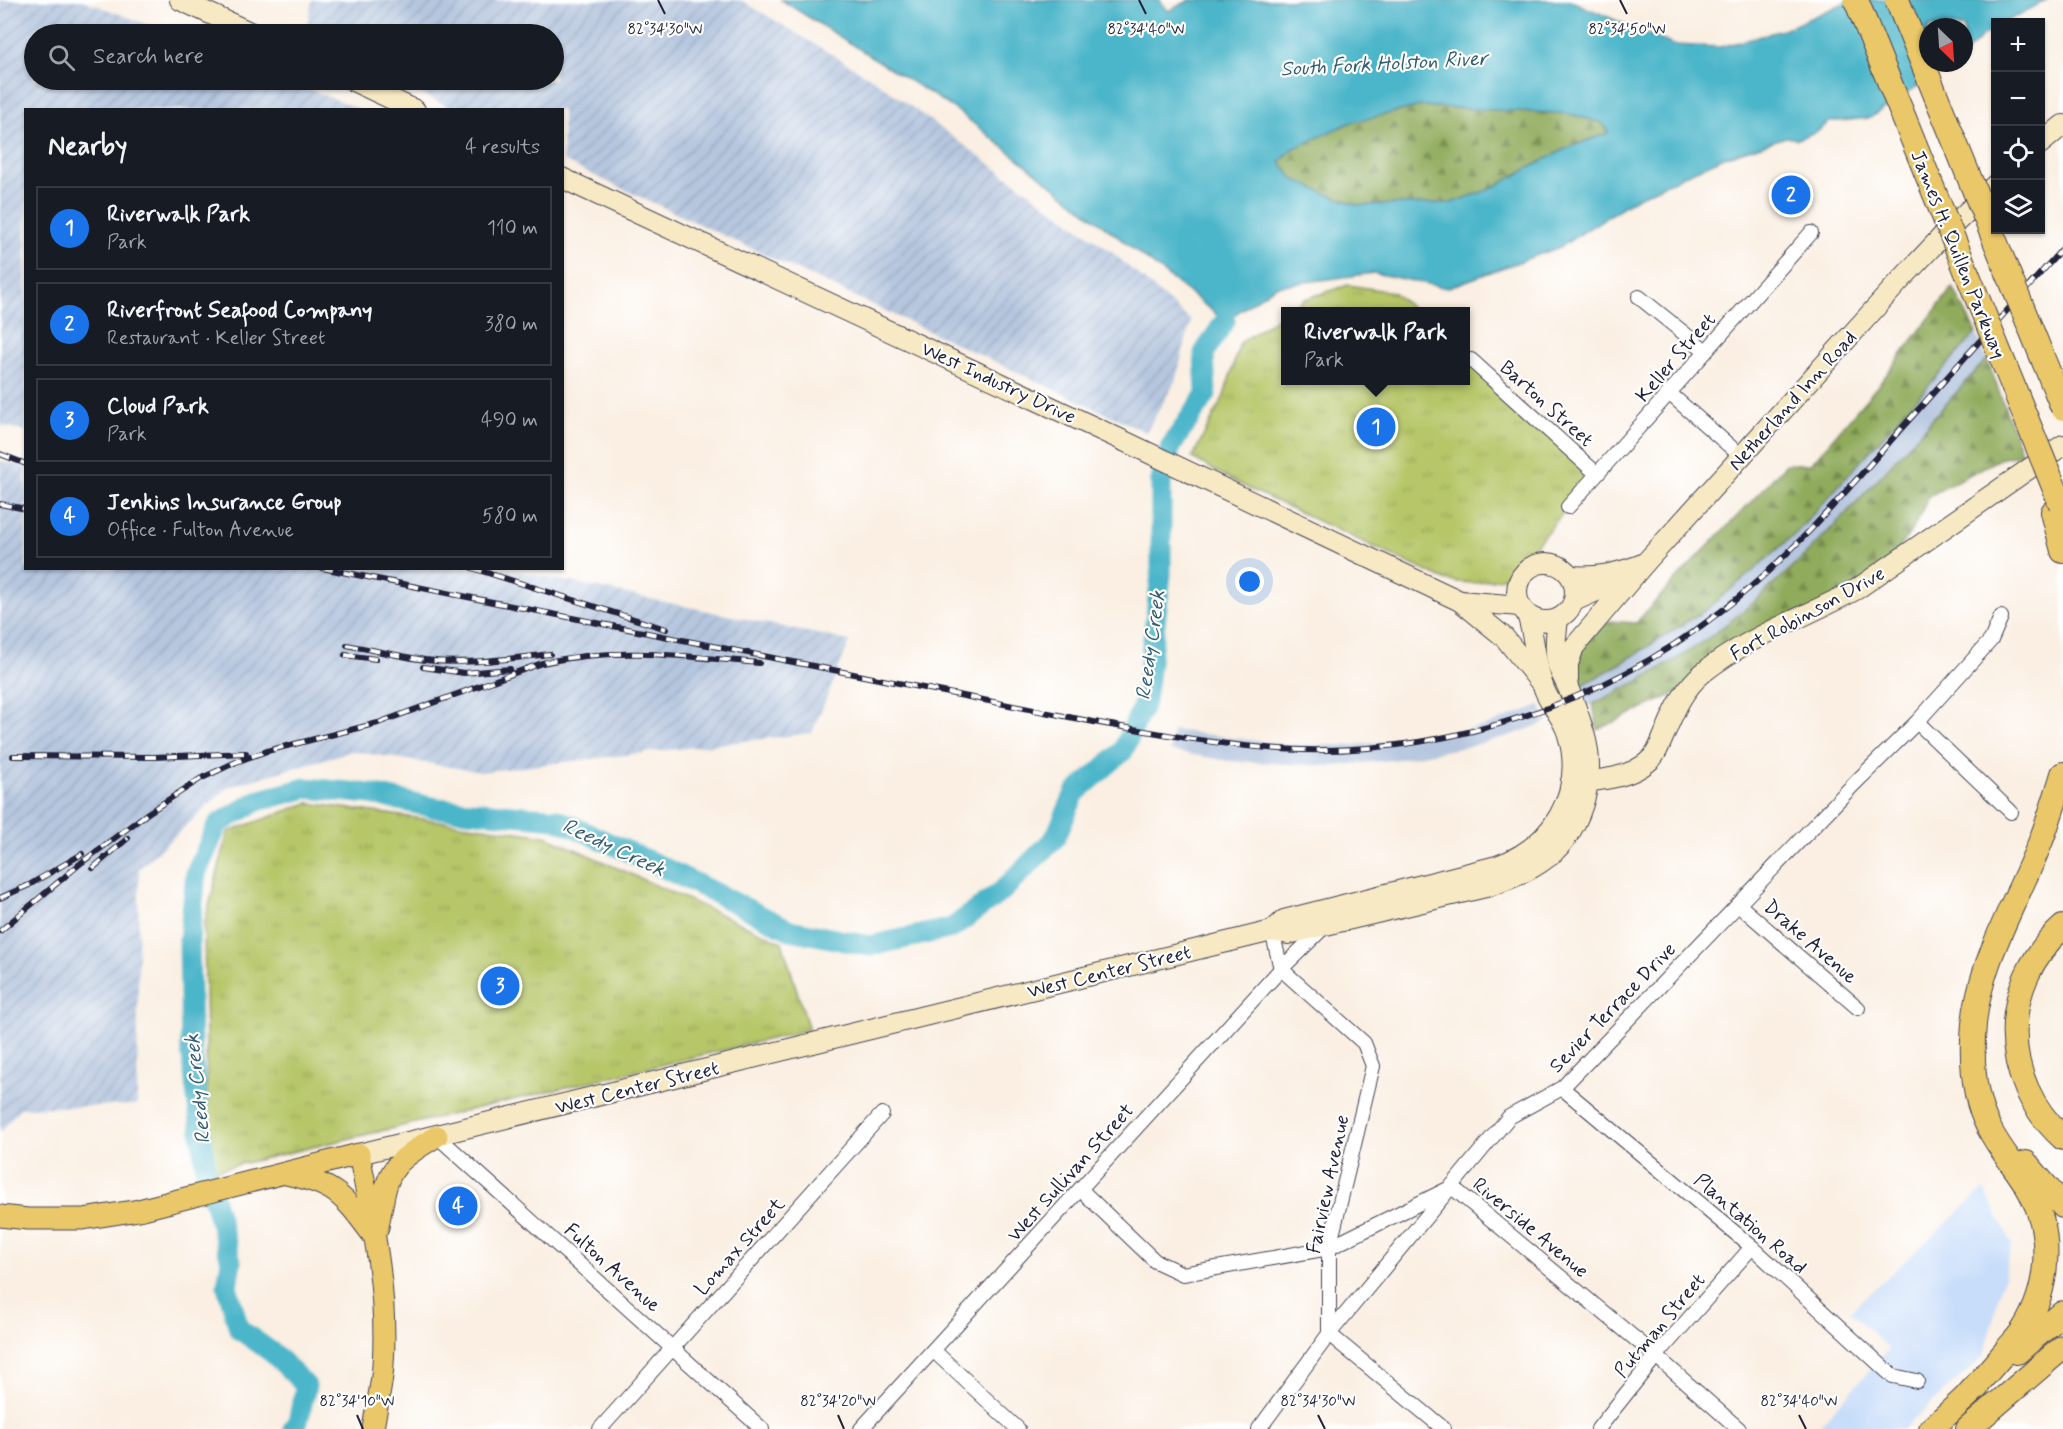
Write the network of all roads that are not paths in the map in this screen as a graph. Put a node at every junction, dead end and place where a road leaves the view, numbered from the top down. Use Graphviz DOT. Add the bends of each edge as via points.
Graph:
graph roads {
  1 [pos="180,0"];
  2 [pos="1856,0"];
  3 [pos="1897,0"];
  4 [pos="232,24"];
  5 [pos="372,90"];
  6 [pos="411,108"];
  7 [pos="2063,125"];
  8 [pos="2045,140"];
  9 [pos="564,179"];
  10 [pos="1991,188"];
  11 [pos="1811,233"];
  12 [pos="1639,297"];
  13 [pos="1706,351"];
  14 [pos="1471,360"];
  15 [pos="2058,392"];
  16 [pos="1670,393"];
  17 [pos="2063,408"];
  18 [pos="2063,445"];
  19 [pos="1741,456"];
  20 [pos="1597,474"];
  21 [pos="1568,507"];
  22 [pos="2059,508"];
  23 [pos="2063,551"];
  24 [pos="1641,568"];
  25 [pos="1571,576"];
  26 [pos="1520,579"];
  27 [pos="1435,589"];
  28 [pos="1460,601"];
  29 [pos="1574,601"];
  30 [pos="1524,610"];
  31 [pos="2001,616"];
  32 [pos="1558,619"];
  33 [pos="1543,685"];
  34 [pos="1569,688"];
  35 [pos="1917,722"];
  36 [pos="2063,774"];
  37 [pos="1580,781"];
  38 [pos="2011,812"];
  39 [pos="1739,905"];
  40 [pos="1325,925"];
  41 [pos="2063,927"];
  42 [pos="1272,931"];
  43 [pos="1281,969"];
  44 [pos="1858,1008"];
  45 [pos="1975,1073"];
  46 [pos="1562,1088"];
  47 [pos="882,1114"];
  48 [pos="437,1136"];
  49 [pos="2063,1138"];
  50 [pos="359,1154"];
  51 [pos="280,1173"];
  52 [pos="1452,1187"];
  53 [pos="1081,1190"];
  54 [pos="2063,1206"];
  55 [pos="0,1216"];
  56 [pos="376,1239"];
  57 [pos="1752,1247"];
  58 [pos="1329,1248"];
  59 [pos="2063,1312"];
  60 [pos="1329,1334"];
  61 [pos="2063,1347"];
  62 [pos="674,1348"];
  63 [pos="934,1351"];
  64 [pos="1656,1356"];
  65 [pos="1917,1381"];
  66 [pos="1966,1396"];
  67 [pos="1940,1424"];
  68 [pos="373,1429"];
  69 [pos="600,1429"];
  70 [pos="762,1429"];
  71 [pos="861,1429"];
  72 [pos="1018,1429"];
  73 [pos="1259,1429"];
  74 [pos="1444,1429"];
  75 [pos="1598,1429"];
  76 [pos="1739,1429"];
  77 [pos="1968,1429"];
  1 -- 4 [label="main road"];
  2 -- 22 [label="highway, James H. Quillen Parkway, bridge"];
  3 -- 15 [label="highway, James H. Quillen Parkway, bridge"];
  5 -- 6 [label="main road"];
  7 -- 8 [label="main road"];
  9 -- 27 [label="main road, West Industry Drive"];
  10 -- 19 [label="main road, Netherland Inn Road"];
  11 -- 13 [label="street, Keller Street"];
  12 -- 13 [label="street"];
  13 -- 16 [label="street, Keller Street"];
  14 -- 20 [label="street, Barton Street"];
  15 -- 17 [label="highway, James H. Quillen Parkway, bridge"];
  16 -- 19 [label="street"];
  16 -- 20 [label="street, Keller Street"];
  18 -- 37 [label="main road, Fort Robinson Drive" via="1857,589 1733,652 1704,672 1687,688 1653,757 1637,769"];
  19 -- 24 [label="main road, Netherland Inn Road"];
  20 -- 21 [label="street, Keller Street"];
  22 -- 23 [label="highway, James H. Quillen Parkway"];
  24 -- 25 [label="main road, Netherland Inn Road" via="1604,576"];
  24 -- 29 [label="main road, Netherland Inn Road"];
  24 -- 34 [label="main road" via="1574,647 1568,664"];
  25 -- 26 [label="main road" via="1561,567 1540,563"];
  25 -- 29 [label="main road"];
  26 -- 27 [label="main road, West Industry Drive" via="1499,590"];
  26 -- 30 [label="main road" via="1517,596"];
  27 -- 28 [label="main road, West Industry Drive"];
  28 -- 30 [label="main road, West Industry Drive"];
  28 -- 33 [label="main road" via="1504,637"];
  29 -- 32 [label="main road"];
  30 -- 32 [label="main road" via="1536,620"];
  30 -- 33 [label="main road, West Center Street" via="1533,630"];
  31 -- 35 [label="street, Sevier Terrace Drive" via="1991,640"];
  32 -- 34 [label="main road, West Center Street" via="1558,667"];
  33 -- 37 [label="main road, West Center Street" via="1568,734"];
  34 -- 37 [label="main road, West Center Street" via="1589,760"];
  35 -- 38 [label="street"];
  35 -- 39 [label="street, Sevier Terrace Drive"];
  36 -- 45 [label="highway" via="2040,844 1981,979 1973,1040"];
  37 -- 40 [label="main road, West Center Street" via="1582,809 1563,842 1543,862 1520,875 1490,886"];
  37 -- 42 [label="main road, West Center Street" via="1554,825 1515,860 1284,920"];
  39 -- 44 [label="street, Drake Avenue"];
  39 -- 46 [label="street, Sevier Terrace Drive"];
  40 -- 42 [label="main road, West Center Street" via="1288,934"];
  40 -- 43 [label="street, West Sullivan Street"];
  41 -- 49 [label="highway" via="2034,961 2014,1018 2017,1065 2025,1087 2046,1123"];
  42 -- 43 [label="street"];
  42 -- 48 [label="main road, West Center Street"];
  43 -- 53 [label="street, West Sullivan Street"];
  43 -- 58 [label="street, Fairview Avenue" via="1364,1043 1373,1066"];
  45 -- 54 [label="highway" via="2006,1138"];
  45 -- 66 [label="highway" via="1980,1106 1988,1126 2037,1208 2045,1256 2042,1290 2024,1329"];
  46 -- 52 [label="street, Sevier Terrace Drive" via="1509,1117"];
  46 -- 57 [label="street, Plantation Road"];
  47 -- 62 [label="street, Lomax Street"];
  48 -- 50 [label="main road, West Center Street"];
  48 -- 56 [label="main road" via="407,1154 392,1171 385,1185"];
  48 -- 62 [label="street, Fulton Avenue"];
  50 -- 51 [label="main road, West Center Street"];
  50 -- 56 [label="main road"];
  51 -- 55 [label="main road, West Center Street" via="139,1210 83,1219"];
  51 -- 56 [label="main road" via="312,1179 339,1194"];
  52 -- 58 [label="street, Riverside Avenue"];
  52 -- 60 [label="street, Sevier Terrace Drive"];
  52 -- 64 [label="street, Riverside Avenue"];
  53 -- 58 [label="street, Riverside Avenue" via="1155,1261 1183,1274"];
  53 -- 63 [label="street, West Sullivan Street"];
  56 -- 68 [label="main road" via="383,1297 383,1366"];
  57 -- 64 [label="street, Putman Street"];
  57 -- 65 [label="street, Plantation Road" via="1893,1376"];
  58 -- 60 [label="street, Fairview Avenue"];
  59 -- 66 [label="highway"];
  60 -- 73 [label="street, Sevier Terrace Drive"];
  60 -- 74 [label="street"];
  61 -- 77 [label="highway"];
  62 -- 69 [label="street, Lomax Street"];
  62 -- 70 [label="street, Fulton Avenue"];
  63 -- 71 [label="street, West Sullivan Street"];
  63 -- 72 [label="street"];
  64 -- 75 [label="street, Putman Street"];
  64 -- 76 [label="street, Riverside Avenue"];
  66 -- 67 [label="highway"];
}
